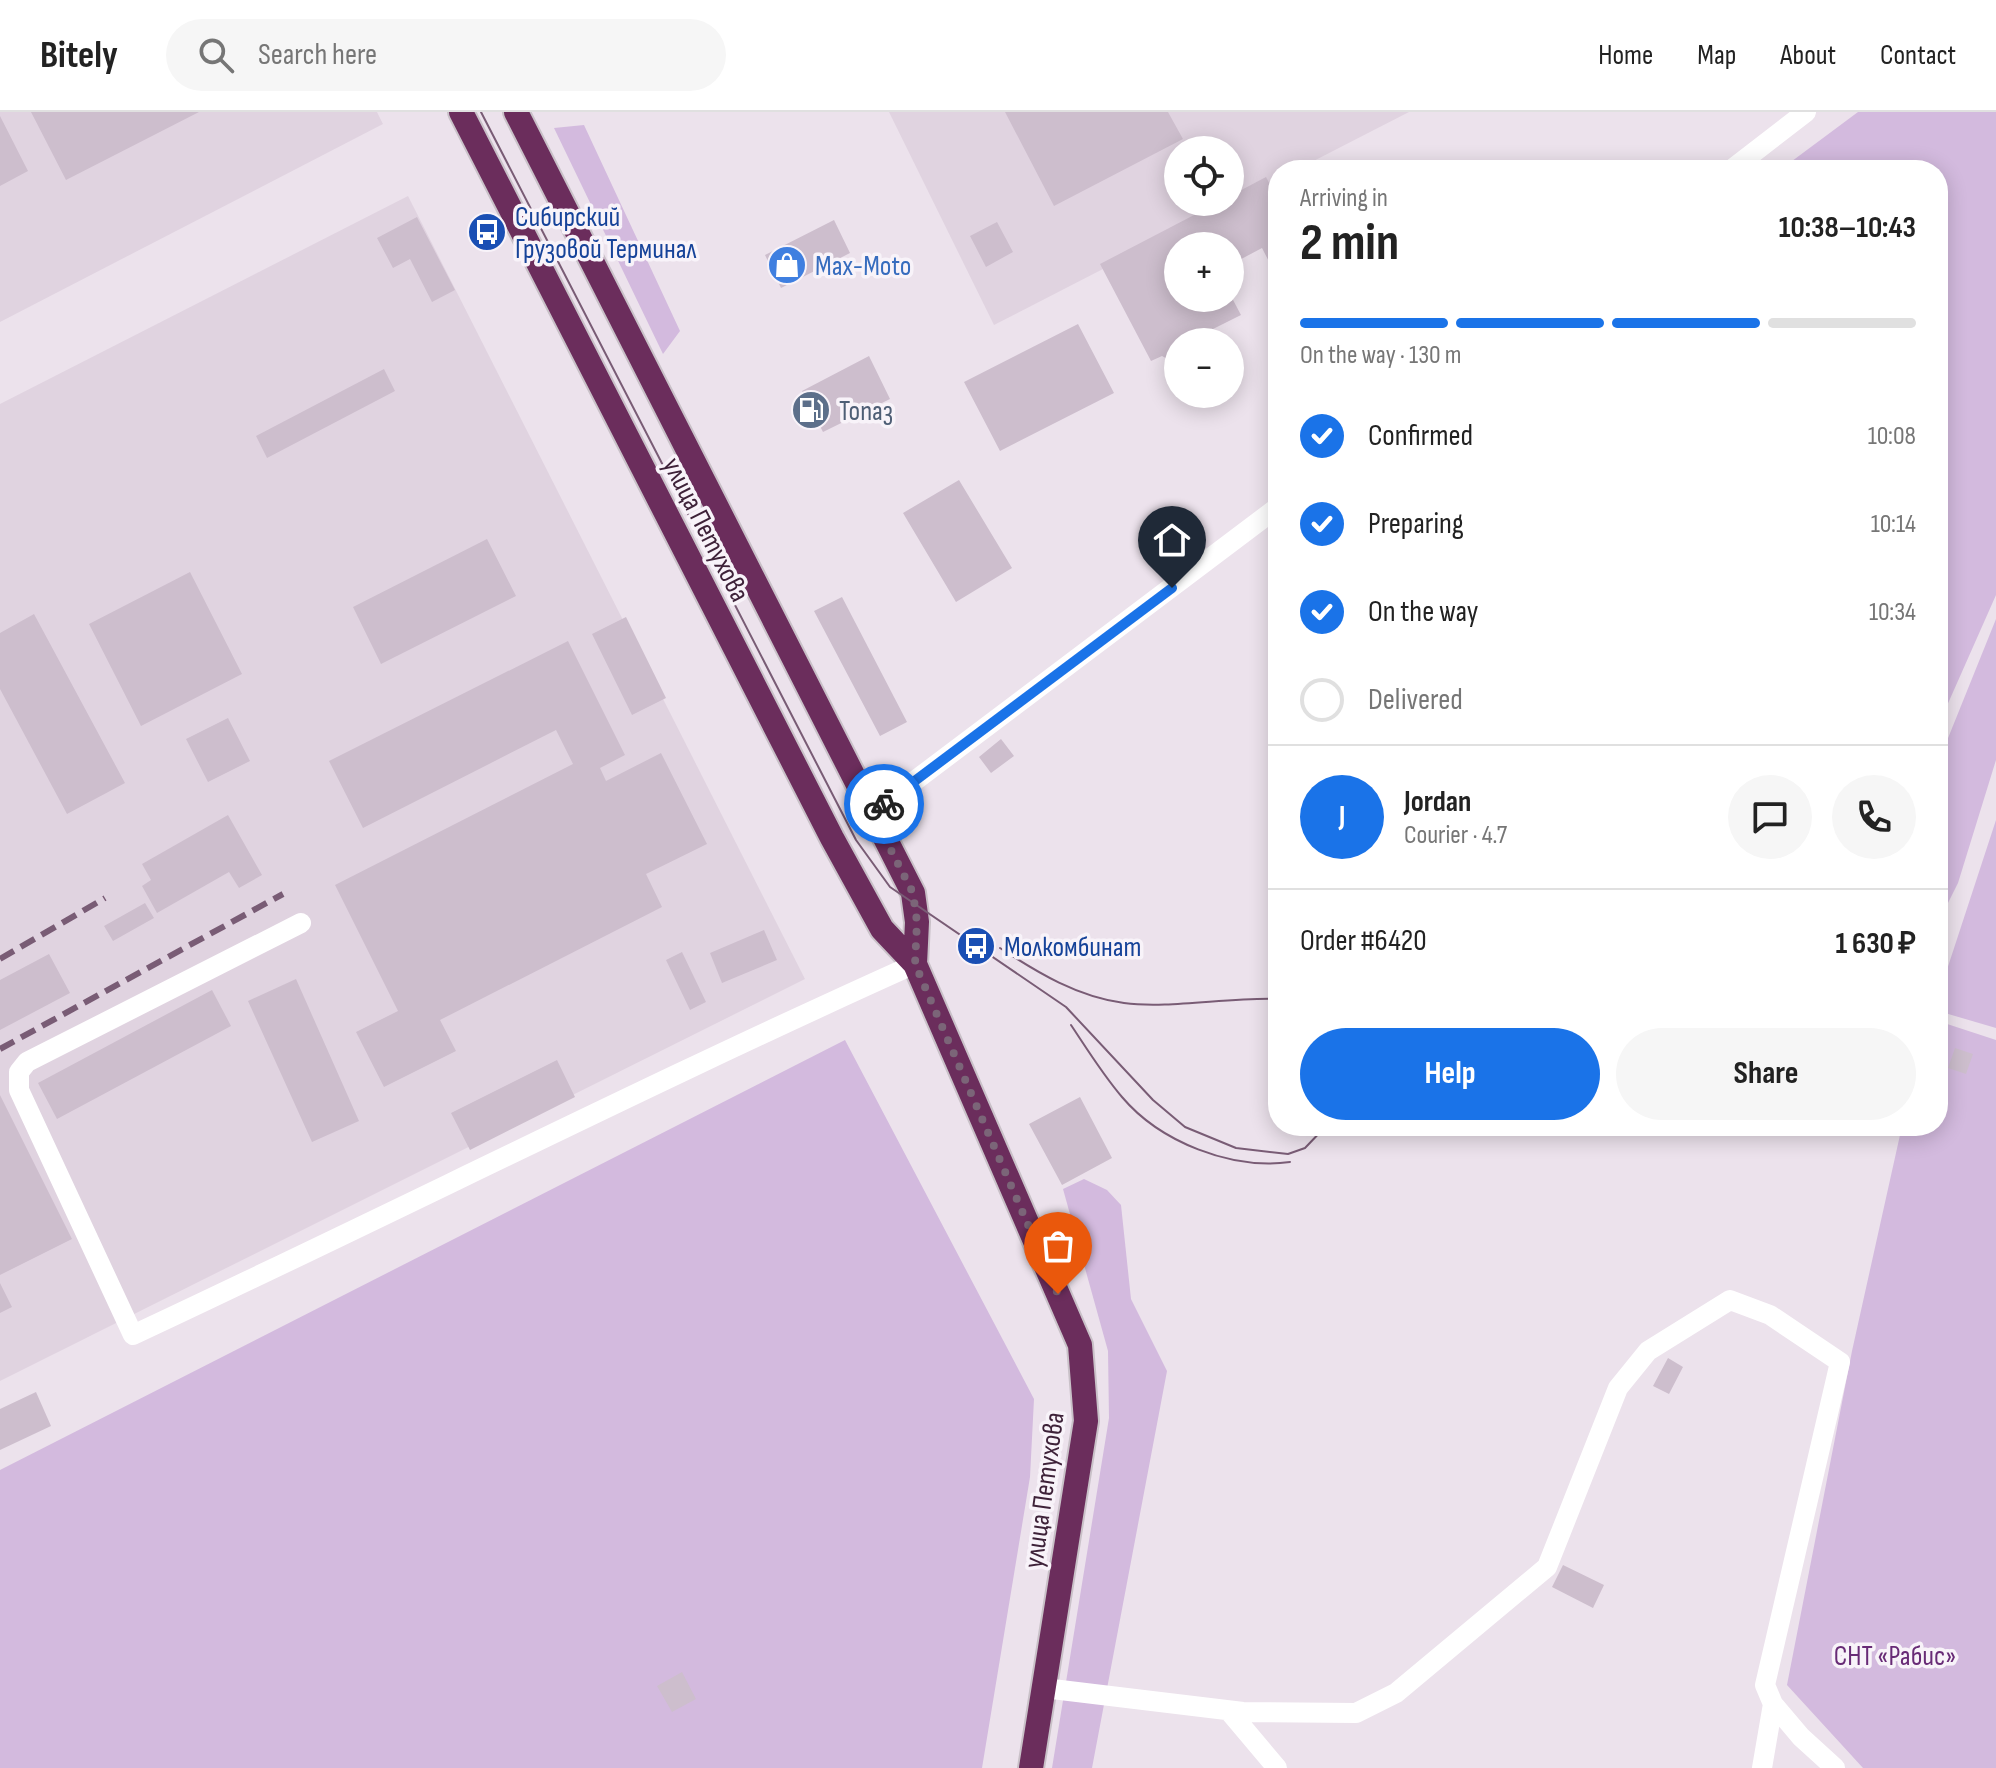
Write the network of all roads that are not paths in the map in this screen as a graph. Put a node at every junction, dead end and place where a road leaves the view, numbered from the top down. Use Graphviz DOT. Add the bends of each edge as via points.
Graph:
graph roads {
  1 [pos="461,112"];
  2 [pos="516,112"];
  3 [pos="1806,112"];
  4 [pos="1744,160"];
  5 [pos="1268,515"];
  6 [pos="872,813"];
  7 [pos="301,923"];
  8 [pos="915,964"];
  9 [pos="1044,1688"];
  10 [pos="1773,1704"];
  11 [pos="1229,1711"];
  12 [pos="1031,1768"];
  13 [pos="1277,1768"];
  14 [pos="1762,1768"];
  15 [pos="1835,1768"];
  1 -- 8 [label="highway, улица Петухова" via="845,864 882,929"];
  2 -- 6 [label="highway, улица Петухова"];
  3 -- 4 [label="street"];
  5 -- 6 [label="street"];
  6 -- 8 [label="highway, улица Петухова" via="913,893"];
  7 -- 8 [label="street" via="27,1062 19,1072 19,1090 133,1335"];
  8 -- 9 [label="highway, улица Петухова" via="1080,1345 1086,1421"];
  9 -- 11 [label="street"];
  9 -- 12 [label="highway, улица Петухова"];
  10 -- 11 [label="street" via="1765,1685 1840,1362 1770,1315 1730,1300 1648,1351 1618,1388 1547,1567 1396,1693 1356,1713"];
  10 -- 14 [label="street"];
  10 -- 15 [label="street"];
  11 -- 13 [label="street"];
}
